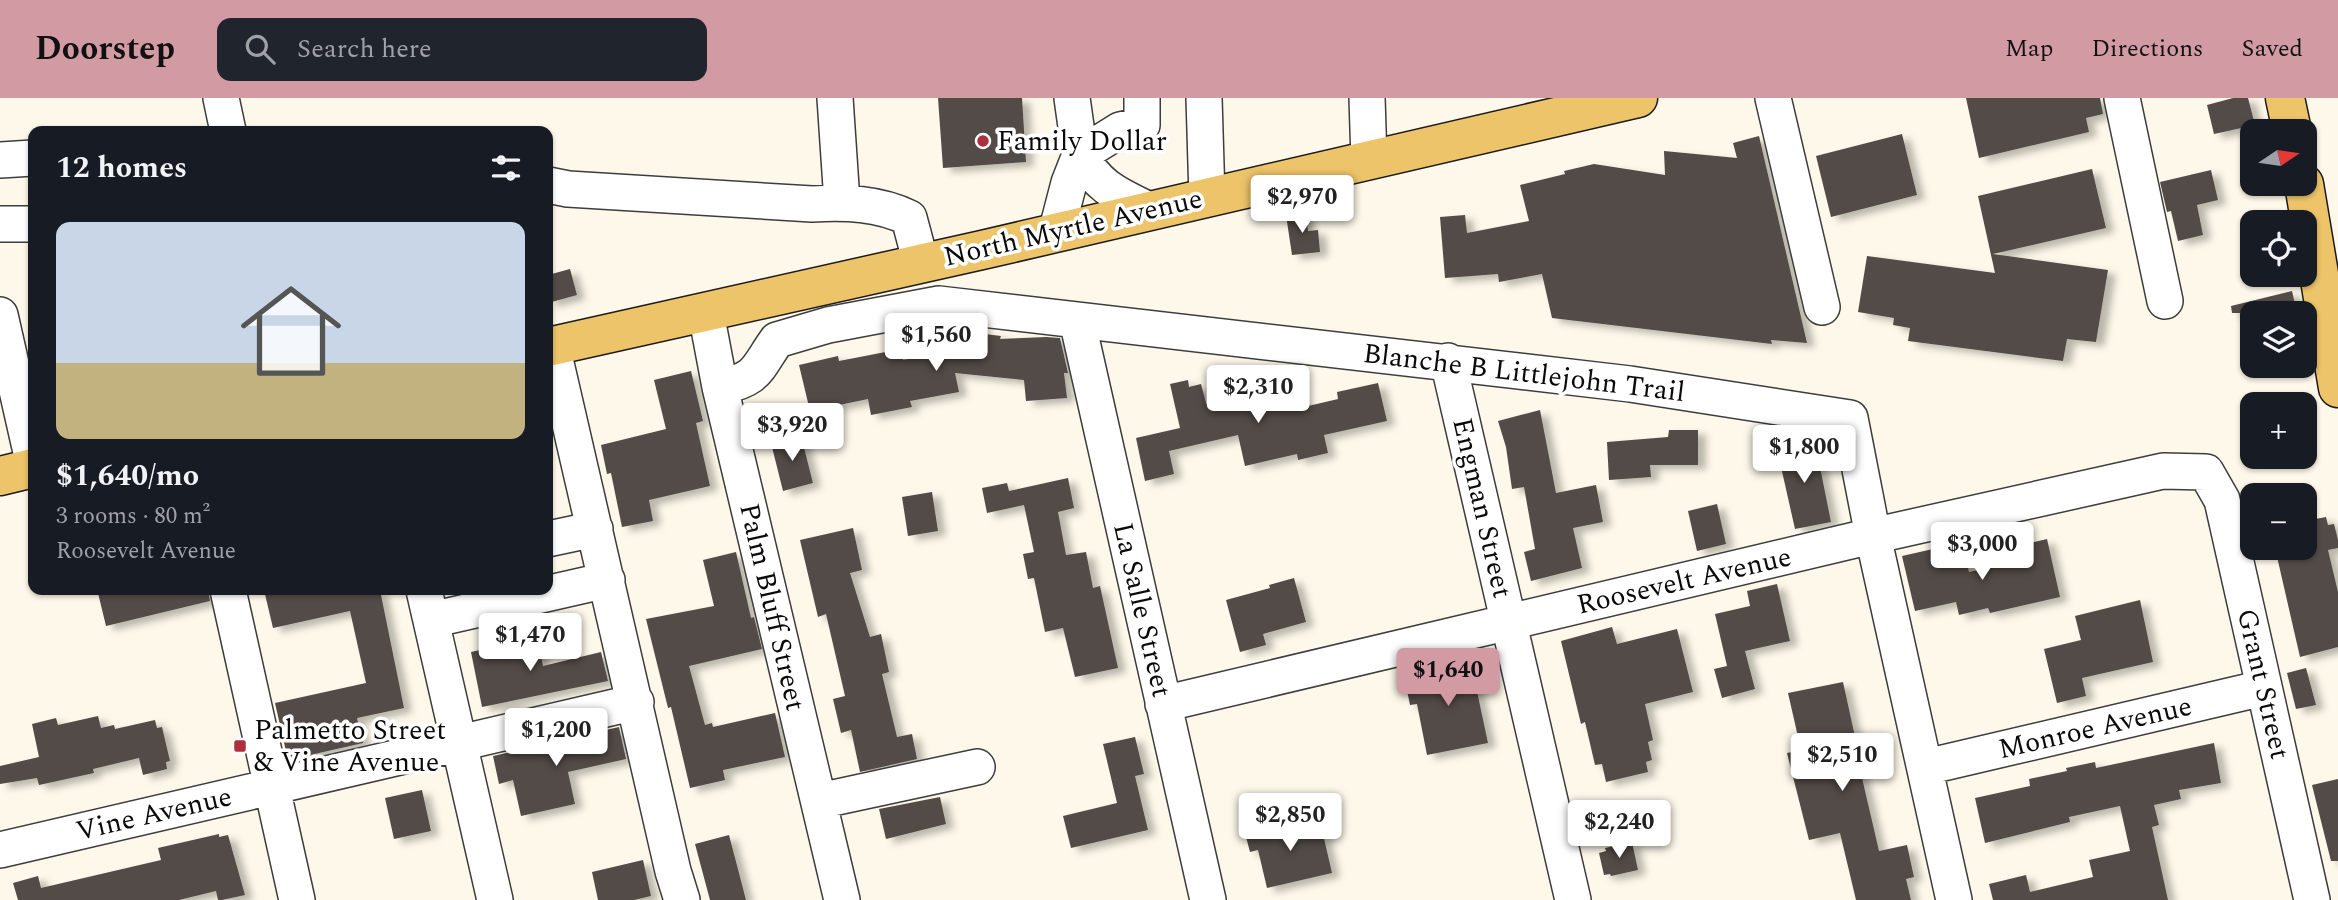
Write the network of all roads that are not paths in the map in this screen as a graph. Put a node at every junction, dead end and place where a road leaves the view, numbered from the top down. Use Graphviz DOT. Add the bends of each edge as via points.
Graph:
graph roads {
  1 [pos="221,98"];
  2 [pos="835,98"];
  3 [pos="1072,98"];
  4 [pos="1142,98"];
  5 [pos="1204,98"];
  6 [pos="1367,98"];
  7 [pos="1638,98"];
  8 [pos="1773,98"];
  9 [pos="2122,98"];
  10 [pos="2285,98"];
  11 [pos="2289,119"];
  12 [pos="227,126"];
  13 [pos="1080,155"];
  14 [pos="28,158"];
  15 [pos="0,160"];
  16 [pos="1369,160"];
  17 [pos="553,186"];
  18 [pos="2306,196"];
  19 [pos="2307,196"];
  20 [pos="1207,198"];
  21 [pos="842,202"];
  22 [pos="1151,211"];
  23 [pos="0,224"];
  24 [pos="28,224"];
  25 [pos="1056,233"];
  26 [pos="921,263"];
  27 [pos="2338,299"];
  28 [pos="2165,301"];
  29 [pos="1822,307"];
  30 [pos="706,313"];
  31 [pos="0,315"];
  32 [pos="1077,320"];
  33 [pos="553,346"];
  34 [pos="553,359"];
  35 [pos="1448,361"];
  36 [pos="720,387"];
  37 [pos="2338,388"];
  38 [pos="28,439"];
  39 [pos="28,469"];
  40 [pos="2206,472"];
  41 [pos="0,475"];
  42 [pos="595,529"];
  43 [pos="1873,536"];
  44 [pos="553,538"];
  45 [pos="607,580"];
  46 [pos="553,588"];
  47 [pos="229,595"];
  48 [pos="500,595"];
  49 [pos="428,605"];
  50 [pos="1509,622"];
  51 [pos="2263,688"];
  52 [pos="636,702"];
  53 [pos="1163,704"];
  54 [pos="461,743"];
  55 [pos="1926,767"];
  56 [pos="977,768"];
  57 [pos="272,787"];
  58 [pos="819,801"];
  59 [pos="0,850"];
  60 [pos="297,900"];
  61 [pos="495,900"];
  62 [pos="682,900"];
  63 [pos="842,900"];
  64 [pos="1208,900"];
  65 [pos="1573,900"];
  66 [pos="1954,900"];
  67 [pos="2312,900"];
  1 -- 12 [label="street"];
  2 -- 21 [label="street"];
  3 -- 13 [label="street"];
  4 -- 13 [label="street" via="1142,125 1120,130"];
  5 -- 20 [label="street"];
  6 -- 16 [label="street"];
  7 -- 16 [label="main road, North Myrtle Avenue"];
  8 -- 29 [label="street"];
  9 -- 28 [label="street"];
  10 -- 11 [label="main road"];
  13 -- 22 [label="street" via="1091,174 1111,191"];
  13 -- 25 [label="street"];
  14 -- 15 [label="street"];
  16 -- 20 [label="main road, North Myrtle Avenue"];
  17 -- 21 [label="street"];
  18 -- 37 [label="main road"];
  19 -- 27 [label="main road"];
  20 -- 22 [label="main road, North Myrtle Avenue"];
  21 -- 26 [label="street" via="891,209 909,218"];
  22 -- 25 [label="main road, North Myrtle Avenue"];
  23 -- 24 [label="street"];
  25 -- 26 [label="main road, North Myrtle Avenue"];
  26 -- 30 [label="main road, North Myrtle Avenue"];
  30 -- 33 [label="main road, North Myrtle Avenue"];
  30 -- 36 [label="street, Palm Bluff Street"];
  31 -- 38 [label="street"];
  32 -- 35 [label="street, Blanche B Littlejohn Trail"];
  32 -- 36 [label="street, Blanche B Littlejohn Trail" via="939,304 841,322 777,340 748,379"];
  32 -- 53 [label="street, La Salle Street"];
  34 -- 42 [label="street"];
  35 -- 43 [label="street, Blanche B Littlejohn Trail" via="1850,418"];
  35 -- 50 [label="street, Engman Street"];
  36 -- 58 [label="street, Palm Bluff Street"];
  39 -- 41 [label="main road"];
  40 -- 43 [label="street, Roosevelt Avenue" via="2163,471"];
  40 -- 51 [label="street, Grant Street" via="2222,500"];
  42 -- 44 [label="street"];
  42 -- 45 [label="street"];
  43 -- 50 [label="street, Roosevelt Avenue"];
  43 -- 55 [label="street"];
  45 -- 46 [label="street"];
  45 -- 52 [label="street"];
  47 -- 57 [label="street"];
  48 -- 49 [label="street"];
  49 -- 54 [label="street"];
  50 -- 53 [label="street, Roosevelt Avenue"];
  50 -- 65 [label="street, Engman Street"];
  51 -- 55 [label="street, Monroe Avenue"];
  51 -- 67 [label="street, Grant Street"];
  52 -- 54 [label="street, Vine Avenue"];
  52 -- 62 [label="street"];
  53 -- 64 [label="street, La Salle Street"];
  54 -- 57 [label="street, Vine Avenue"];
  54 -- 61 [label="street"];
  55 -- 66 [label="street"];
  56 -- 58 [label="street"];
  57 -- 59 [label="street, Vine Avenue"];
  57 -- 60 [label="street"];
  58 -- 63 [label="street, Palm Bluff Street"];
}
